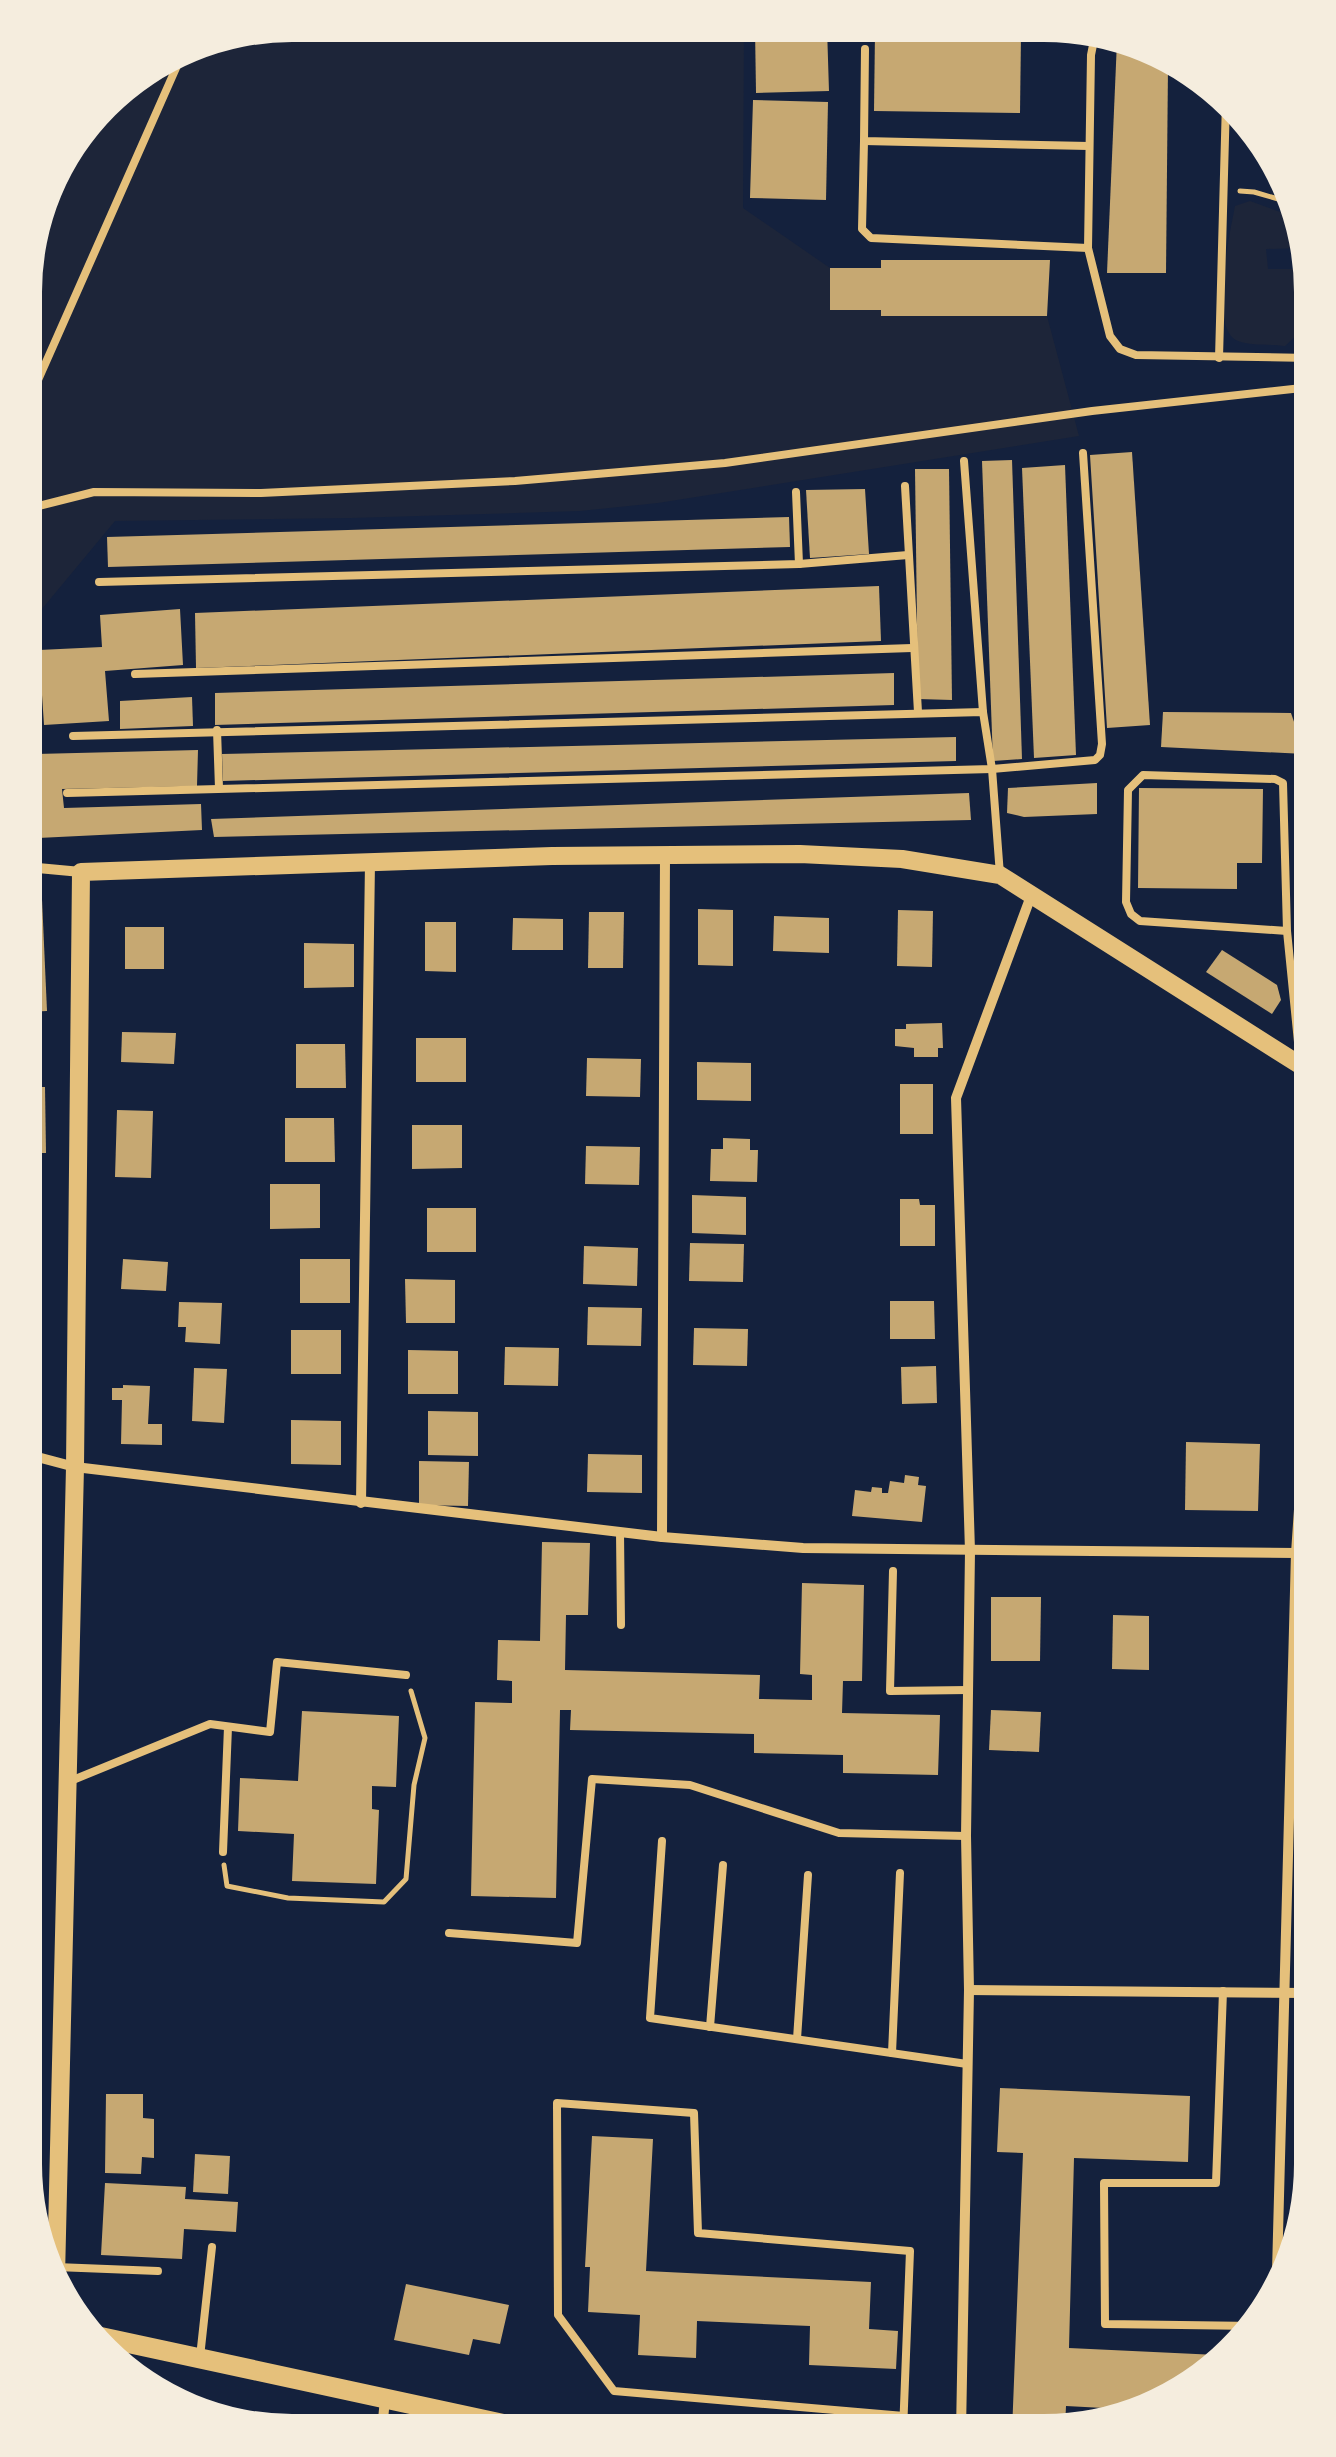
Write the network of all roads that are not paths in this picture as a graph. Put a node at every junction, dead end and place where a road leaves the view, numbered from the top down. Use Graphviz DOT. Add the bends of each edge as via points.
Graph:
graph roads {
  1 [pos="1092,47"];
  2 [pos="865,50"];
  3 [pos="174,73"];
  4 [pos="1225,122"];
  5 [pos="864,142"];
  6 [pos="1089,146"];
  7 [pos="1088,248"];
  8 [pos="1218,358"];
  9 [pos="1294,358"];
  10 [pos="42,371"];
  11 [pos="1294,389"];
  12 [pos="1083,453"];
  13 [pos="964,462"];
  14 [pos="905,486"];
  15 [pos="796,492"];
  16 [pos="42,505"];
  17 [pos="908,555"];
  18 [pos="800,564"];
  19 [pos="98,582"];
  20 [pos="912,648"];
  21 [pos="135,674"];
  22 [pos="918,712"];
  23 [pos="983,712"];
  24 [pos="217,730"];
  25 [pos="73,736"];
  26 [pos="992,769"];
  27 [pos="219,788"];
  28 [pos="67,794"];
  29 [pos="665,855"];
  30 [pos="370,862"];
  31 [pos="42,868"];
  32 [pos="80,872"];
  33 [pos="1000,875"];
  34 [pos="1030,896"];
  35 [pos="1287,931"];
  36 [pos="1294,982"];
  37 [pos="1294,1061"];
  38 [pos="42,1458"];
  39 [pos="75,1467"];
  40 [pos="360,1503"];
  41 [pos="620,1532"];
  42 [pos="662,1537"];
  43 [pos="970,1551"];
  44 [pos="1293,1553"];
  45 [pos="893,1571"];
  46 [pos="621,1625"];
  47 [pos="1293,1645"];
  48 [pos="406,1674"];
  49 [pos="968,1690"];
  50 [pos="228,1727"];
  51 [pos="68,1782"];
  52 [pos="966,1836"];
  53 [pos="662,1841"];
  54 [pos="222,1852"];
  55 [pos="723,1865"];
  56 [pos="900,1873"];
  57 [pos="808,1876"];
  58 [pos="449,1934"];
  59 [pos="969,1990"];
  60 [pos="1223,1991"];
  61 [pos="1283,1991"];
  62 [pos="1293,1992"];
  63 [pos="710,2027"];
  64 [pos="796,2039"];
  65 [pos="892,2053"];
  66 [pos="967,2064"];
  67 [pos="1282,2238"];
  68 [pos="57,2247"];
  69 [pos="212,2247"];
  70 [pos="158,2271"];
  71 [pos="67,2272"];
  72 [pos="1234,2326"];
  73 [pos="124,2348"];
  74 [pos="200,2360"];
  75 [pos="385,2398"];
  76 [pos="384,2414"];
  77 [pos="458,2414"];
  78 [pos="881,2414"];
  79 [pos="904,2414"];
  80 [pos="960,2414"];
  1 -- 6 [label="lane"];
  2 -- 5 [label="lane"];
  3 -- 10 [label="lane"];
  4 -- 8 [label="lane"];
  5 -- 6 [label="lane"];
  5 -- 7 [label="lane" via="862,229 871,238"];
  6 -- 7 [label="lane"];
  7 -- 8 [label="lane" via="1110,336 1120,349"];
  8 -- 9 [label="lane"];
  11 -- 16 [label="lane" via="725,463 515,481 94,492"];
  12 -- 26 [label="lane" via="1100,755"];
  13 -- 23 [label="lane"];
  14 -- 17 [label="lane"];
  15 -- 18 [label="lane"];
  17 -- 18 [label="lane"];
  17 -- 20 [label="lane"];
  18 -- 19 [label="lane"];
  20 -- 21 [label="lane"];
  20 -- 22 [label="lane"];
  22 -- 23 [label="lane"];
  22 -- 24 [label="lane"];
  23 -- 26 [label="lane"];
  24 -- 25 [label="lane"];
  24 -- 27 [label="lane"];
  26 -- 27 [label="lane"];
  26 -- 33 [label="lane"];
  27 -- 28 [label="lane"];
  29 -- 30 [label="street"];
  29 -- 33 [label="street" via="902,859"];
  29 -- 42 [label="street"];
  30 -- 32 [label="street"];
  30 -- 40 [label="street"];
  31 -- 32 [label="street"];
  32 -- 39 [label="street"];
  33 -- 34 [label="street"];
  34 -- 37 [label="street"];
  34 -- 43 [label="street" via="956,1098"];
  35 -- 35 [label="lane" via="1283,782 1143,775 1128,790 1131,914 1140,921"];
  35 -- 36 [label="lane"];
  38 -- 39 [label="street"];
  39 -- 40 [label="street"];
  39 -- 51 [label="street"];
  40 -- 41 [label="street"];
  41 -- 42 [label="street"];
  41 -- 46 [label="lane"];
  42 -- 43 [label="street"];
  43 -- 44 [label="street"];
  43 -- 49 [label="street"];
  45 -- 49 [label="lane" via="890,1691"];
  47 -- 61 [label="street"];
  48 -- 50 [label="lane" via="277,1662 270,1732"];
  49 -- 52 [label="street"];
  50 -- 51 [label="lane" via="210,1724"];
  50 -- 54 [label="lane"];
  51 -- 68 [label="street"];
  52 -- 58 [label="lane" via="839,1832 690,1785 592,1779 577,1943"];
  52 -- 59 [label="street"];
  53 -- 63 [label="lane" via="650,2018"];
  55 -- 63 [label="lane"];
  56 -- 65 [label="lane"];
  57 -- 64 [label="lane"];
  59 -- 60 [label="street"];
  59 -- 66 [label="street"];
  60 -- 61 [label="street"];
  60 -- 72 [label="lane" via="1216,2183 1104,2183 1106,2324"];
  61 -- 62 [label="street"];
  61 -- 67 [label="street"];
  63 -- 64 [label="lane"];
  64 -- 65 [label="lane"];
  65 -- 66 [label="lane"];
  66 -- 80 [label="street"];
  69 -- 74 [label="lane"];
  70 -- 71 [label="lane"];
  73 -- 74 [label="main road"];
  74 -- 75 [label="main road"];
  75 -- 76 [label="street"];
  75 -- 77 [label="main road"];
  78 -- 79 [label="lane" via="614,2391 558,2316 557,2103 694,2113 698,2233 910,2251"];
}
